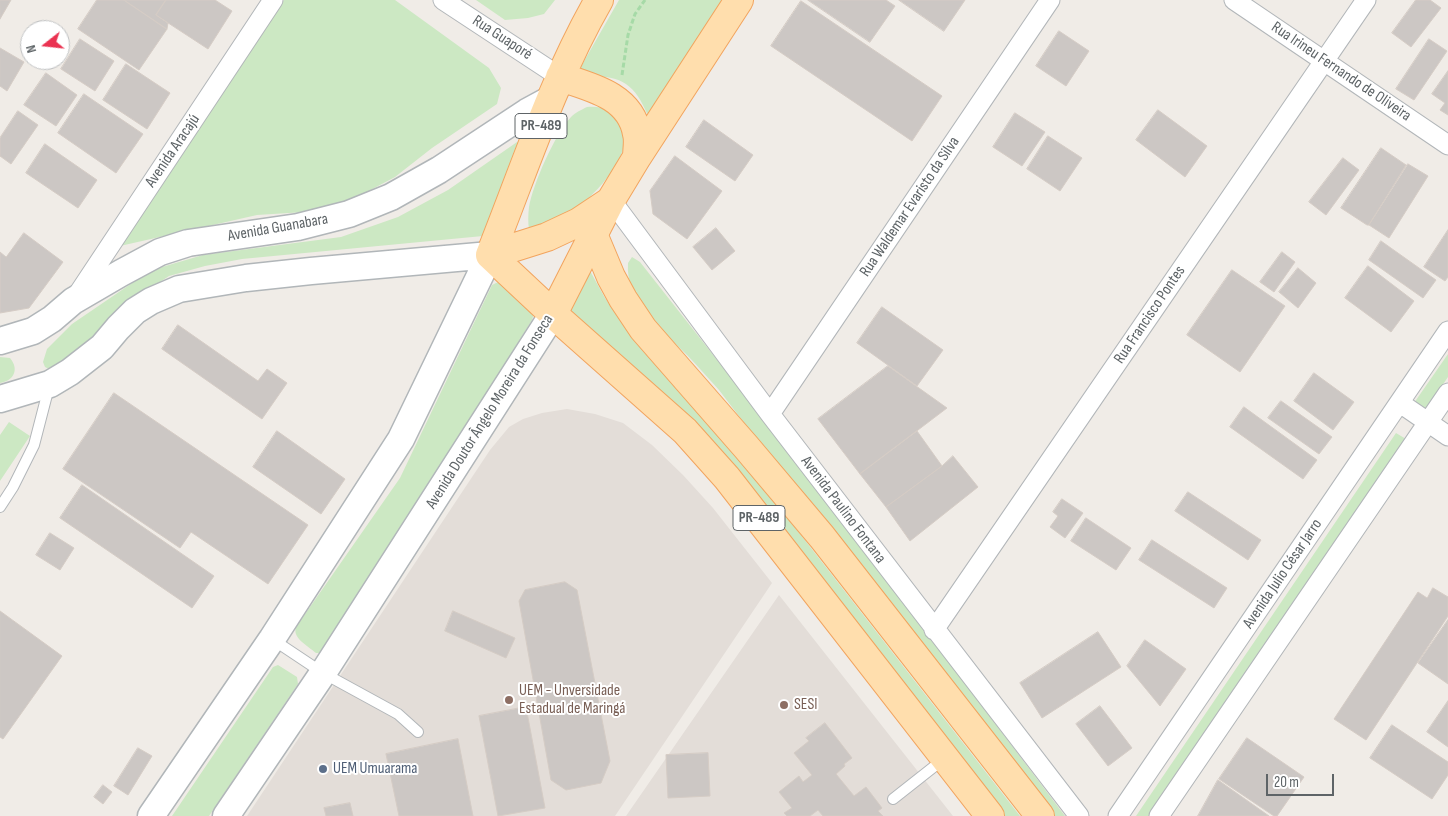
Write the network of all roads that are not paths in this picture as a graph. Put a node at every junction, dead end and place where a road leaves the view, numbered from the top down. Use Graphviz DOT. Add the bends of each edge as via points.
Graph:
graph roads {
  1 [pos="273,0"];
  2 [pos="443,0"];
  3 [pos="600,0"];
  4 [pos="739,0"];
  5 [pos="1050,0"];
  6 [pos="1234,0"];
  7 [pos="1366,0"];
  8 [pos="1323,61"];
  9 [pos="556,88"];
  10 [pos="1448,145"];
  11 [pos="637,157"];
  12 [pos="512,200"];
  13 [pos="611,200"];
  14 [pos="593,234"];
  15 [pos="522,245"];
  16 [pos="490,255"];
  17 [pos="73,301"];
  18 [pos="548,309"];
  19 [pos="1448,331"];
  20 [pos="0,341"];
  21 [pos="50,384"];
  22 [pos="1448,393"];
  23 [pos="3,403"];
  24 [pos="1400,403"];
  25 [pos="770,414"];
  26 [pos="1428,422"];
  27 [pos="1448,436"];
  28 [pos="0,507"];
  29 [pos="934,630"];
  30 [pos="272,639"];
  31 [pos="323,673"];
  32 [pos="418,732"];
  33 [pos="945,757"];
  34 [pos="893,799"];
  35 [pos="151,816"];
  36 [pos="226,816"];
  37 [pos="990,816"];
  38 [pos="1040,816"];
  39 [pos="1079,816"];
  40 [pos="1118,816"];
  41 [pos="1159,816"];
  1 -- 17 [label="street, Avenida Aracajú"];
  2 -- 9 [label="street, Rua Guaporé"];
  3 -- 9 [label="main road, PR-489"];
  4 -- 11 [label="main road, Avenida Doutor Ângelo Moreira da Fonseca"];
  5 -- 25 [label="street, Rua Waldemar Evaristo da Silva"];
  6 -- 8 [label="street, Rua Irineu Fernando de Oliveira"];
  7 -- 8 [label="street, Rua Francisco Pontes"];
  8 -- 10 [label="street, Rua Irineu Fernando de Oliveira"];
  8 -- 29 [label="street, Rua Francisco Pontes"];
  9 -- 11 [label="main road" via="598,90 615,98 633,119 638,135"];
  9 -- 12 [label="main road, PR-489"];
  9 -- 17 [label="street, Avenida Guanabara" via="527,112 439,170 391,197 349,214 298,228 188,243 160,252"];
  11 -- 13 [label="main road, Avenida Doutor Ângelo Moreira da Fonseca"];
  12 -- 15 [label="main road"];
  12 -- 16 [label="main road, PR-489"];
  13 -- 14 [label="main road, Avenida Doutor Ângelo Moreira da Fonseca"];
  13 -- 15 [label="main road" via="579,222"];
  13 -- 25 [label="street, Avenida Paulino Fontana"];
  14 -- 18 [label="main road, Avenida Doutor Ângelo Moreira da Fonseca"];
  14 -- 38 [label="main road, PR-489 / PR-489" via="619,292 643,329 822,537"];
  15 -- 16 [label="main road"];
  15 -- 18 [label="main road"];
  16 -- 18 [label="main road, PR-489 / PR-489"];
  16 -- 21 [label="street" via="246,278 178,289 135,311 102,347"];
  16 -- 30 [label="street" via="401,439"];
  17 -- 20 [label="street, Avenida Guanabara" via="33,331"];
  18 -- 31 [label="street, Avenida Doutor Ângelo Moreira da Fonseca"];
  18 -- 33 [label="main road, PR-489 / PR-489" via="685,431 728,478"];
  19 -- 24 [label="street, Avenida Julio César Jarro"];
  21 -- 23 [label="street"];
  21 -- 28 [label="lane" via="34,445"];
  22 -- 26 [label="street, Avenida Julio César Jarro"];
  24 -- 26 [label="street"];
  24 -- 40 [label="street, Avenida Julio César Jarro"];
  25 -- 29 [label="street, Avenida Paulino Fontana"];
  26 -- 27 [label="street"];
  26 -- 41 [label="street, Avenida Julio César Jarro"];
  29 -- 39 [label="street, Avenida Paulino Fontana"];
  30 -- 31 [label="lane"];
  30 -- 35 [label="street"];
  31 -- 32 [label="lane" via="398,714"];
  31 -- 36 [label="street, Avenida Doutor Ângelo Moreira da Fonseca"];
  33 -- 34 [label="lane"];
  33 -- 37 [label="main road, PR-489 / PR-489"];
}
